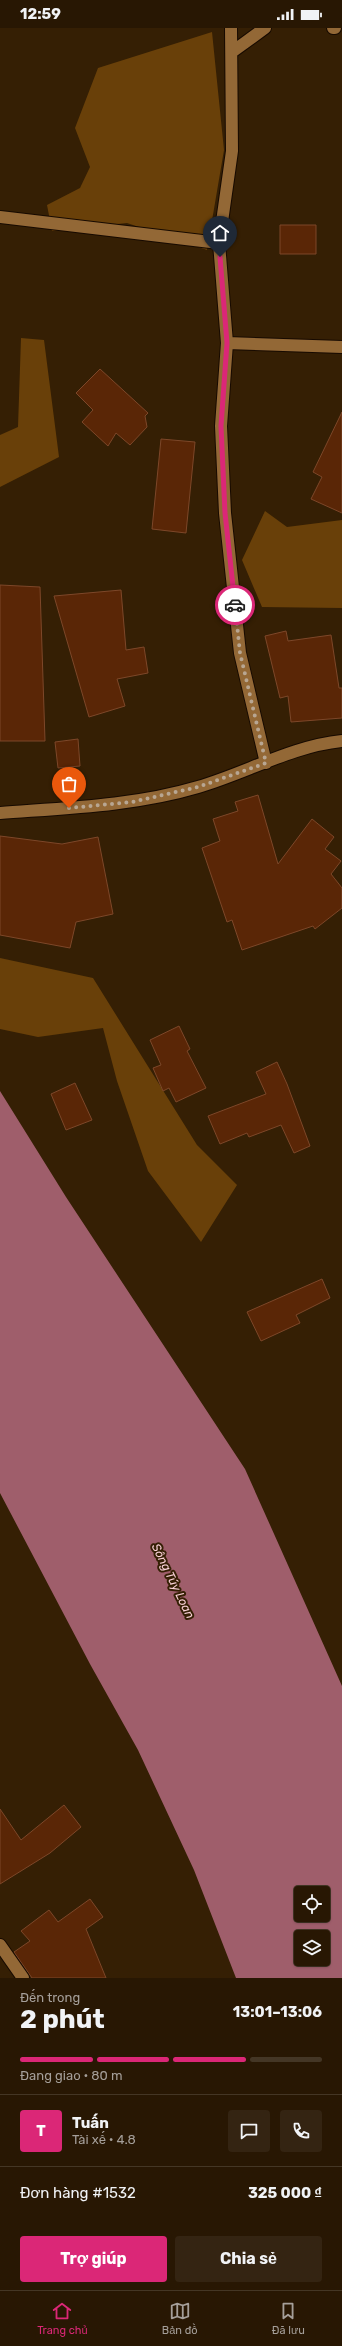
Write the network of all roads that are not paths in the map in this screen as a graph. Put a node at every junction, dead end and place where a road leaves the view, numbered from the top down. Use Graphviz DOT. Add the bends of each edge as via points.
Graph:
graph roads {
  1 [pos="231,28"];
  2 [pos="265,28"];
  3 [pos="232,52"];
  4 [pos="0,217"];
  5 [pos="220,243"];
  6 [pos="227,343"];
  7 [pos="342,347"];
  8 [pos="342,740"];
  9 [pos="266,763"];
  10 [pos="0,813"];
  11 [pos="0,1945"];
  12 [pos="23,1978"];
  1 -- 3 [label="street"];
  2 -- 3 [label="street"];
  3 -- 5 [label="street" via="232,151"];
  4 -- 5 [label="street"];
  5 -- 6 [label="street"];
  6 -- 7 [label="street"];
  6 -- 9 [label="street" via="221,426 225,513 240,653"];
  8 -- 9 [label="street" via="319,743"];
  9 -- 10 [label="street" via="198,787 132,802"];
  11 -- 12 [label="street"];
}
